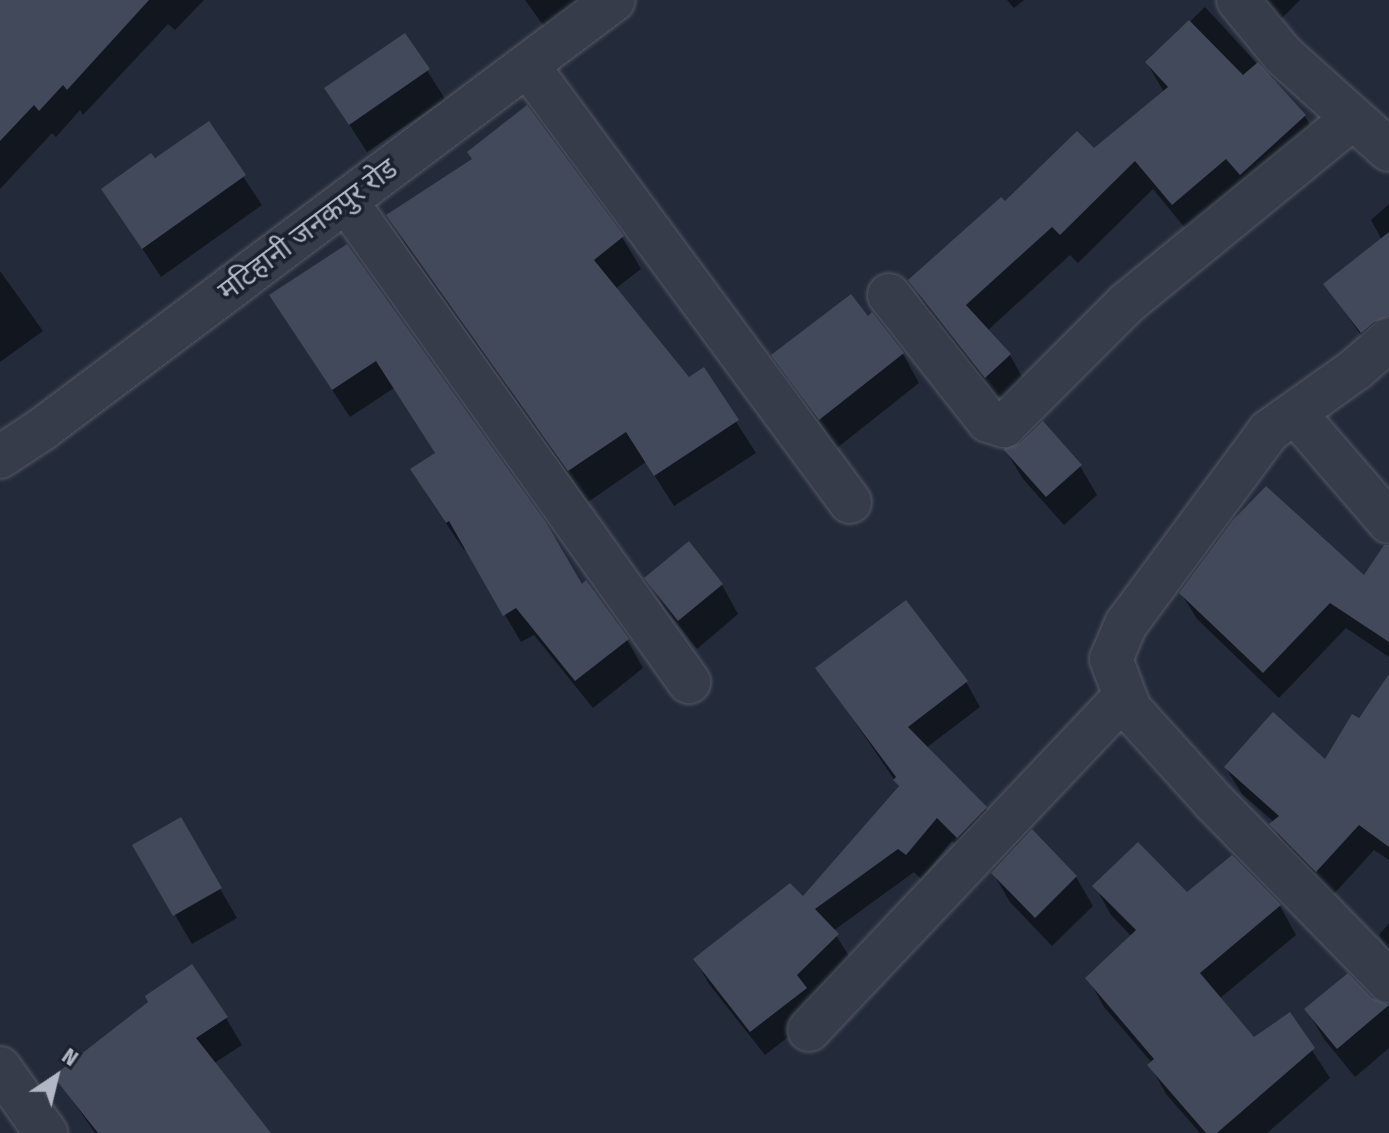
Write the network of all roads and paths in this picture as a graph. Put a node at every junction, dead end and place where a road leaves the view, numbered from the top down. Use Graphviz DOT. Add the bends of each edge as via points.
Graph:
graph roads {
  1 [pos="614,0"];
  2 [pos="1238,0"];
  3 [pos="528,66"];
  4 [pos="1353,118"];
  5 [pos="1389,150"];
  6 [pos="346,201"];
  7 [pos="889,295"];
  8 [pos="1389,340"];
  9 [pos="1295,413"];
  10 [pos="0,457"];
  11 [pos="850,502"];
  12 [pos="1389,522"];
  13 [pos="689,682"];
  14 [pos="1124,697"];
  15 [pos="1389,981"];
  16 [pos="809,1030"];
  17 [pos="0,1068"];
  18 [pos="46,1133"];
  1 -- 3 [label="street, मटिहानी जनकपुर रोड"];
  2 -- 4 [label="street" via="1283,55"];
  3 -- 6 [label="street, मटिहानी जनकपुर रोड"];
  3 -- 11 [label="street"];
  4 -- 5 [label="street"];
  4 -- 7 [label="street" via="1127,303 1004,426 988,421"];
  6 -- 10 [label="street, मटिहानी जनकपुर रोड"];
  6 -- 13 [label="street"];
  8 -- 9 [label="street"];
  9 -- 12 [label="street"];
  9 -- 14 [label="street" via="1269,431 1126,624 1111,659"];
  14 -- 15 [label="street" via="1215,803"];
  14 -- 16 [label="street"];
  17 -- 18 [label="street"];
}
